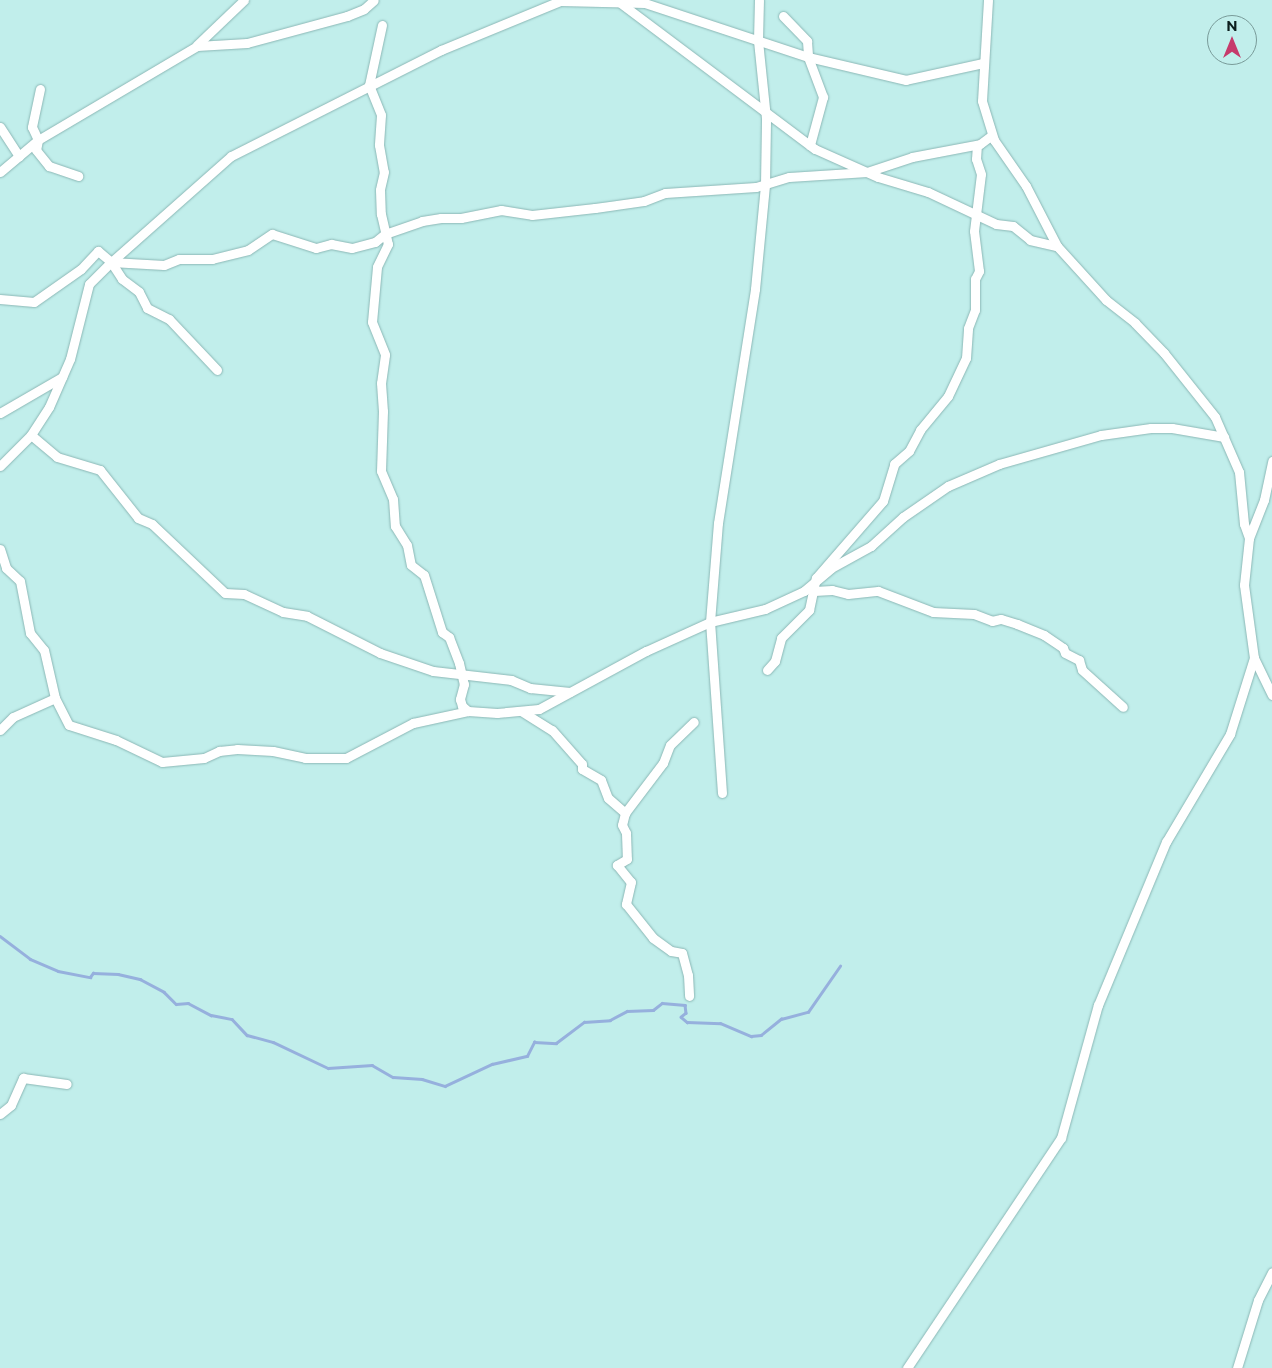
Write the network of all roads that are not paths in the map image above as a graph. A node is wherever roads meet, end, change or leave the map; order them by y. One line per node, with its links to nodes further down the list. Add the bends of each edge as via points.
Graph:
1 (244, 0): 9 (street)
2 (374, 0): 9 (street, via 364,9 347,16 247,43)
3 (616, 0): 8 (street, via 645,3); 12 (street, via 560,1 440,50); 14 (street)
4 (759, 0): 8 (street)
5 (988, 0): 11 (street)
6 (783, 16): 10 (street, via 807,41)
7 (382, 25): 12 (street)
8 (758, 40): 10 (street); 14 (street)
9 (197, 46): 17 (street)
10 (808, 57): 11 (street, via 906,80); 19 (street, via 823,97)
11 (983, 63): 16 (street, via 982,101)
12 (369, 85): 26 (street, via 381,115 379,145 384,172 380,190); 28 (street, via 231,156)
13 (40, 89): 17 (street, via 32,128)
14 (765, 111): 19 (street); 24 (street)
15 (0, 127): 20 (street)
16 (992, 135): 18 (street, via 986,142); 27 (street, via 1026,186)
17 (38, 140): 20 (street); 23 (street, via 36,150 49,166)
18 (977, 144): 22 (street, via 912,157); 25 (street, via 976,159 981,174)
19 (810, 145): 22 (street)
20 (19, 156): 21 (street)
21 (0, 172)
22 (867, 172): 24 (street, via 790,177); 25 (street, via 928,192)
23 (78, 176)
24 (765, 185): 26 (street, via 666,193 628,204 532,215 501,210 422,221); 40 (street, via 754,289 718,523)
25 (976, 214): 27 (street, via 1003,226 1013,226 1030,240); 39 (street, via 974,231 979,271 975,279 974,317 968,328 966,358 948,396 920,430 909,451 894,464 883,501 870,514 868,521 851,535)
26 (385, 234): 28 (street, via 375,242 352,248 331,244 316,248 272,234 248,250 212,259 179,259 164,265); 43 (street, via 388,244 377,267 372,322 385,355 381,383 384,411 381,471 393,499 395,526 407,545 411,565 424,575 442,632 449,637)
27 (1057, 246): 34 (street, via 1106,300 1135,323 1164,353 1215,417)
28 (111, 262): 29 (street, via 98,251 81,269 34,302); 30 (street, via 122,279 139,292 147,308 169,319); 31 (street, via 89,284 70,359)
29 (0, 299)
30 (217, 370)
31 (62, 377): 32 (street); 33 (street, via 49,407)
32 (0, 413)
33 (31, 435): 36 (street); 43 (street, via 57,457 100,470 138,518 152,524 225,593 244,594 283,612 307,616 394,658 443,673)
34 (1224, 438): 37 (street, via 1239,472 1244,524); 39 (street, via 1172,428 1151,428 1101,435 999,464 948,486 903,517 871,546 831,568)
35 (1272, 461): 37 (street, via 1264,500)
36 (0, 466)
37 (1249, 538): 41 (street, via 1244,586)
38 (0, 549): 46 (street, via 6,568 20,581 30,632 44,650)
39 (814, 587): 40 (street, via 765,610); 42 (street, via 809,610 782,638 776,661); 47 (street, via 848,594 878,591 933,612 1002,619 1044,634 1063,648 1064,653 1079,660 1082,670)
40 (710, 622): 44 (street, via 646,651); 52 (street)
41 (1254, 658): 45 (street); 58 (street, via 1230,734 1166,842 1098,1005 1061,1138)
42 (767, 670)
43 (461, 673): 44 (street); 48 (street, via 464,684 462,706)
44 (570, 692): 49 (street, via 539,709)
45 (1272, 695)
46 (55, 698): 48 (street, via 69,725 116,740 162,762 199,759 219,751 237,749 273,751 305,758 346,758 413,723); 51 (street, via 13,717)
47 (1123, 707)
48 (468, 711): 49 (street)
49 (521, 711): 53 (street, via 552,730 582,764 582,769 600,780 608,798)
50 (694, 722): 53 (street, via 670,745 663,763)
51 (0, 730)
52 (722, 793)
53 (626, 813): 54 (street, via 622,825 626,833 627,859 617,865 631,882 626,904 654,938 671,951 682,953 688,975)
54 (688, 996)
55 (67, 1084): 56 (street, via 23,1078 11,1105)
56 (0, 1114)
57 (1272, 1272): 59 (street, via 1258,1300)
58 (906, 1368)
59 (1237, 1368)

